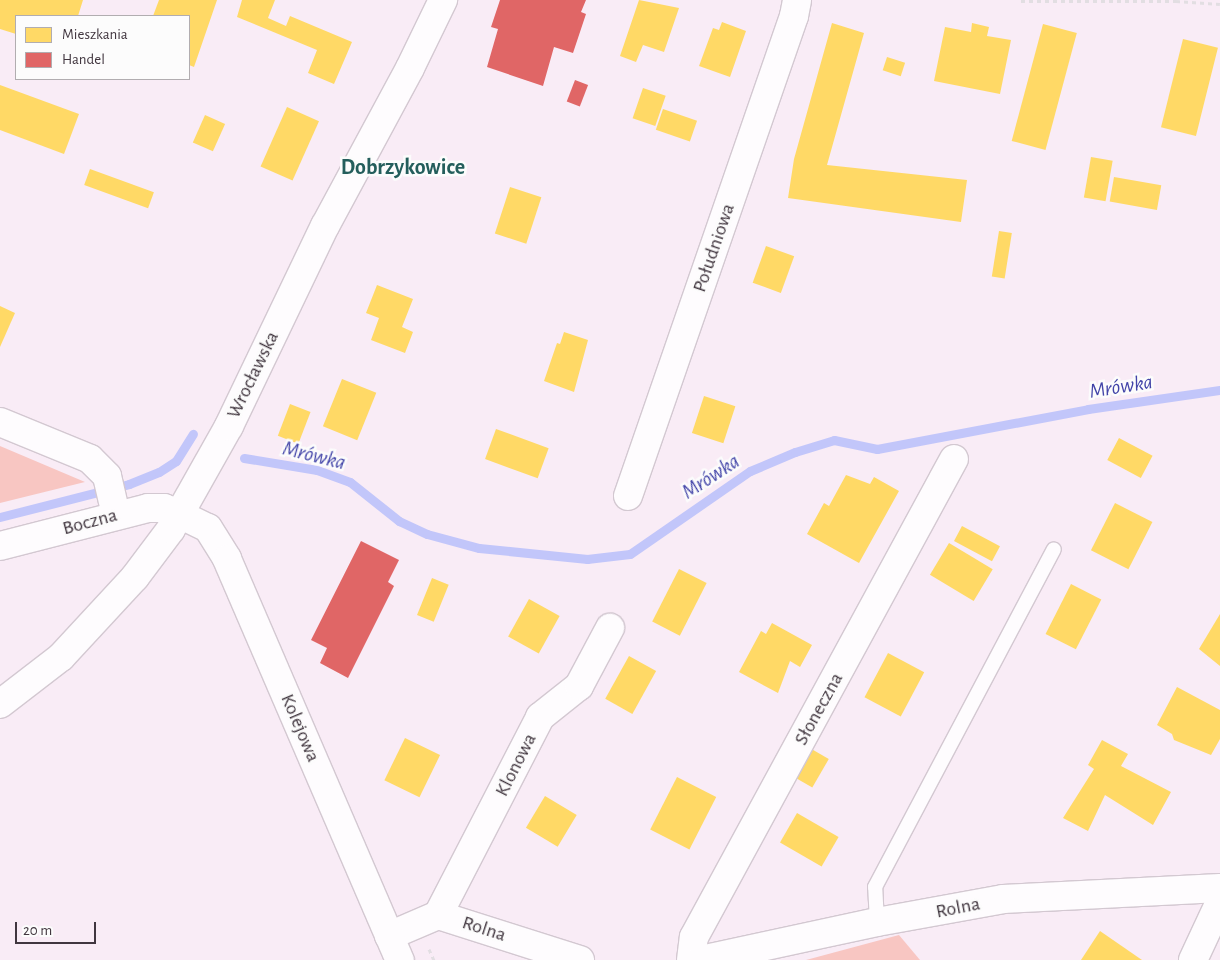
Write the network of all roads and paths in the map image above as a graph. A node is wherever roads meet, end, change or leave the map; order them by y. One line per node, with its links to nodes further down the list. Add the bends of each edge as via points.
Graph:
1 (443, 0): 10 (street, Wrocławska, via 325,226 229,426)
2 (797, 0): 9 (street, Południowa)
3 (1021, 1): 4 (path)
4 (1052, 1): 5 (path)
5 (1220, 4)
6 (0, 422): 8 (street, via 90,459)
7 (954, 459): 22 (street, Słoneczna, via 694,937)
8 (112, 496): 10 (street, Boczna); 11 (street, Boczna)
9 (628, 496)
10 (180, 514): 14 (street, Wrocławska, via 154,554 107,609 61,657); 19 (street, Kolejowa, via 208,528 227,559)
11 (0, 546)
12 (1054, 549): 18 (lane, via 875,887)
13 (610, 628): 17 (street, Klonowa, via 579,686 540,717)
14 (0, 704)
15 (1220, 888): 18 (street, Rolna, via 1003,899)
16 (1220, 902): 24 (street)
17 (438, 915): 19 (street, Rolna); 21 (street, Rolna)
18 (877, 922): 23 (street, Rolna)
19 (389, 936): 20 (street, Kolejowa)
20 (400, 960)
21 (580, 960)
22 (690, 960)
23 (701, 960)
24 (1193, 960)

